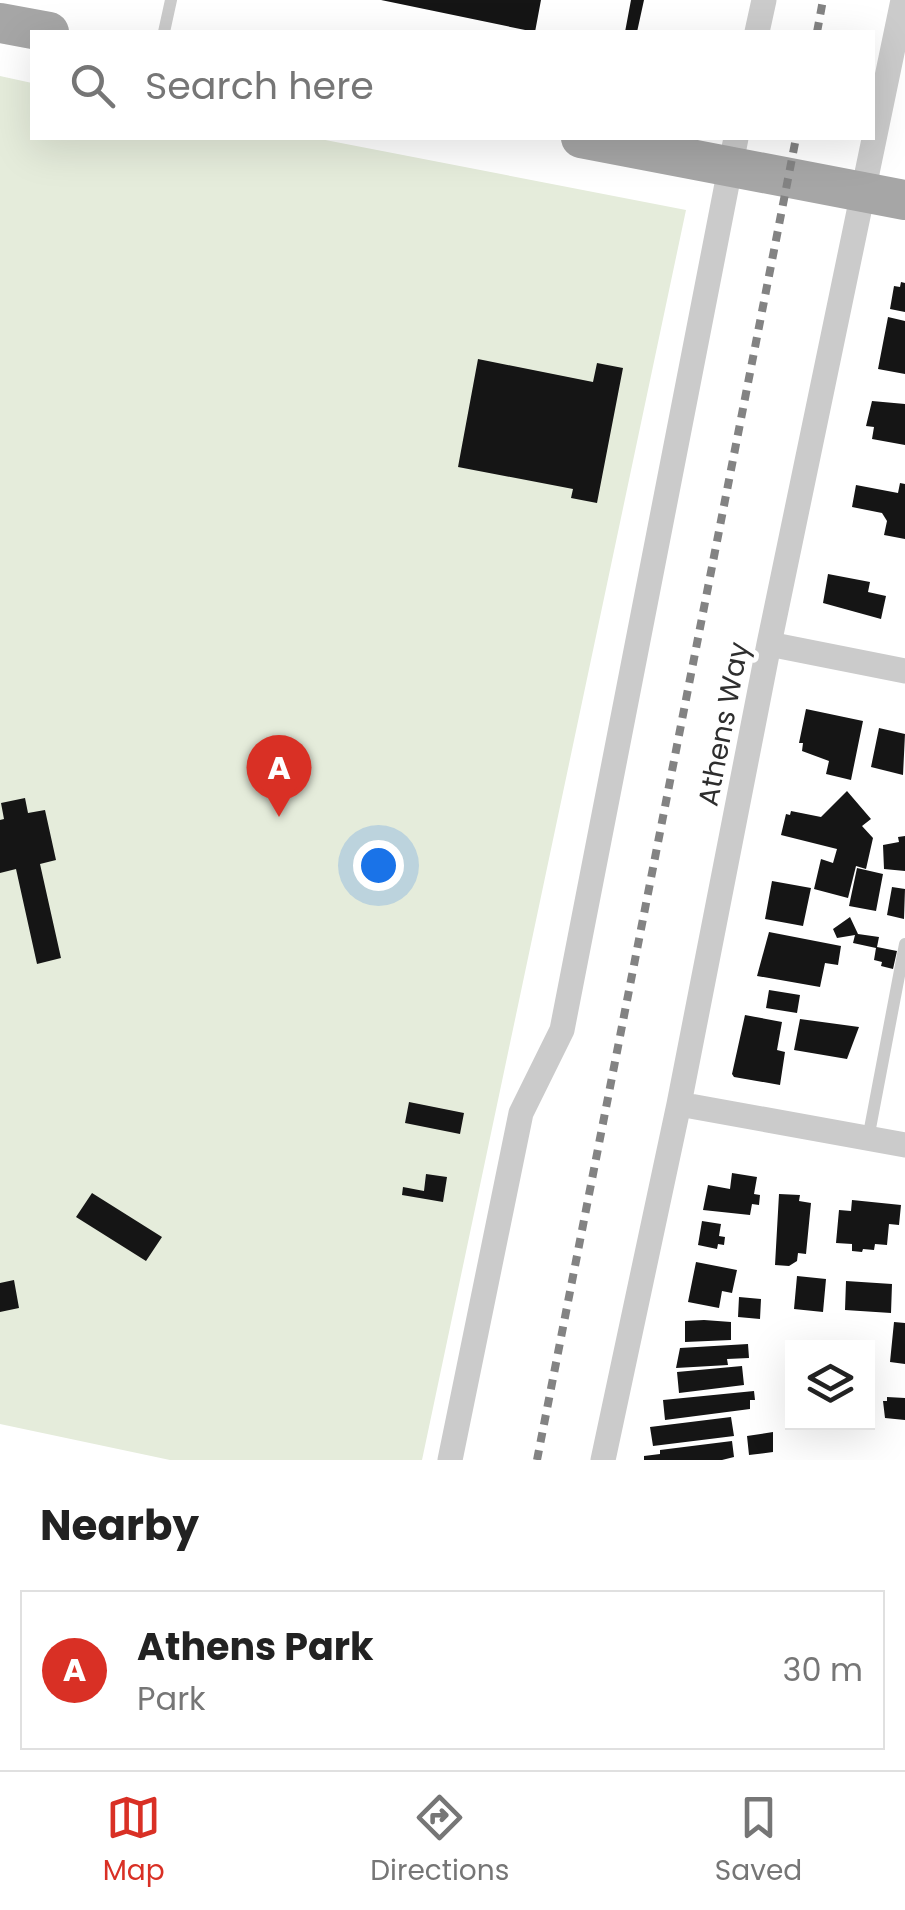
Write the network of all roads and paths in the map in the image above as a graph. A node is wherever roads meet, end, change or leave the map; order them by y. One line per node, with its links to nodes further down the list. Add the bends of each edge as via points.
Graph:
1 (171, 0): 6 (lane)
2 (764, 0): 7 (street)
3 (903, 0): 8 (street, Athens Way)
4 (0, 23): 5 (main road)
5 (38, 30)
6 (164, 30)
7 (757, 30)
8 (875, 138)
9 (603, 140): 11 (main road)
10 (875, 140): 12 (street, Athens Way)
11 (733, 152): 12 (main road); 20 (street, via 562,1030 521,1113)
12 (864, 192): 13 (main road); 14 (street, Athens Way)
13 (905, 200)
14 (769, 644): 15 (street); 17 (street, Athens Way)
15 (905, 671)
16 (905, 944): 18 (lane)
17 (679, 1104): 18 (street); 21 (street, Athens Way)
18 (868, 1138): 19 (street)
19 (905, 1146)
20 (450, 1460)
21 (603, 1460)

